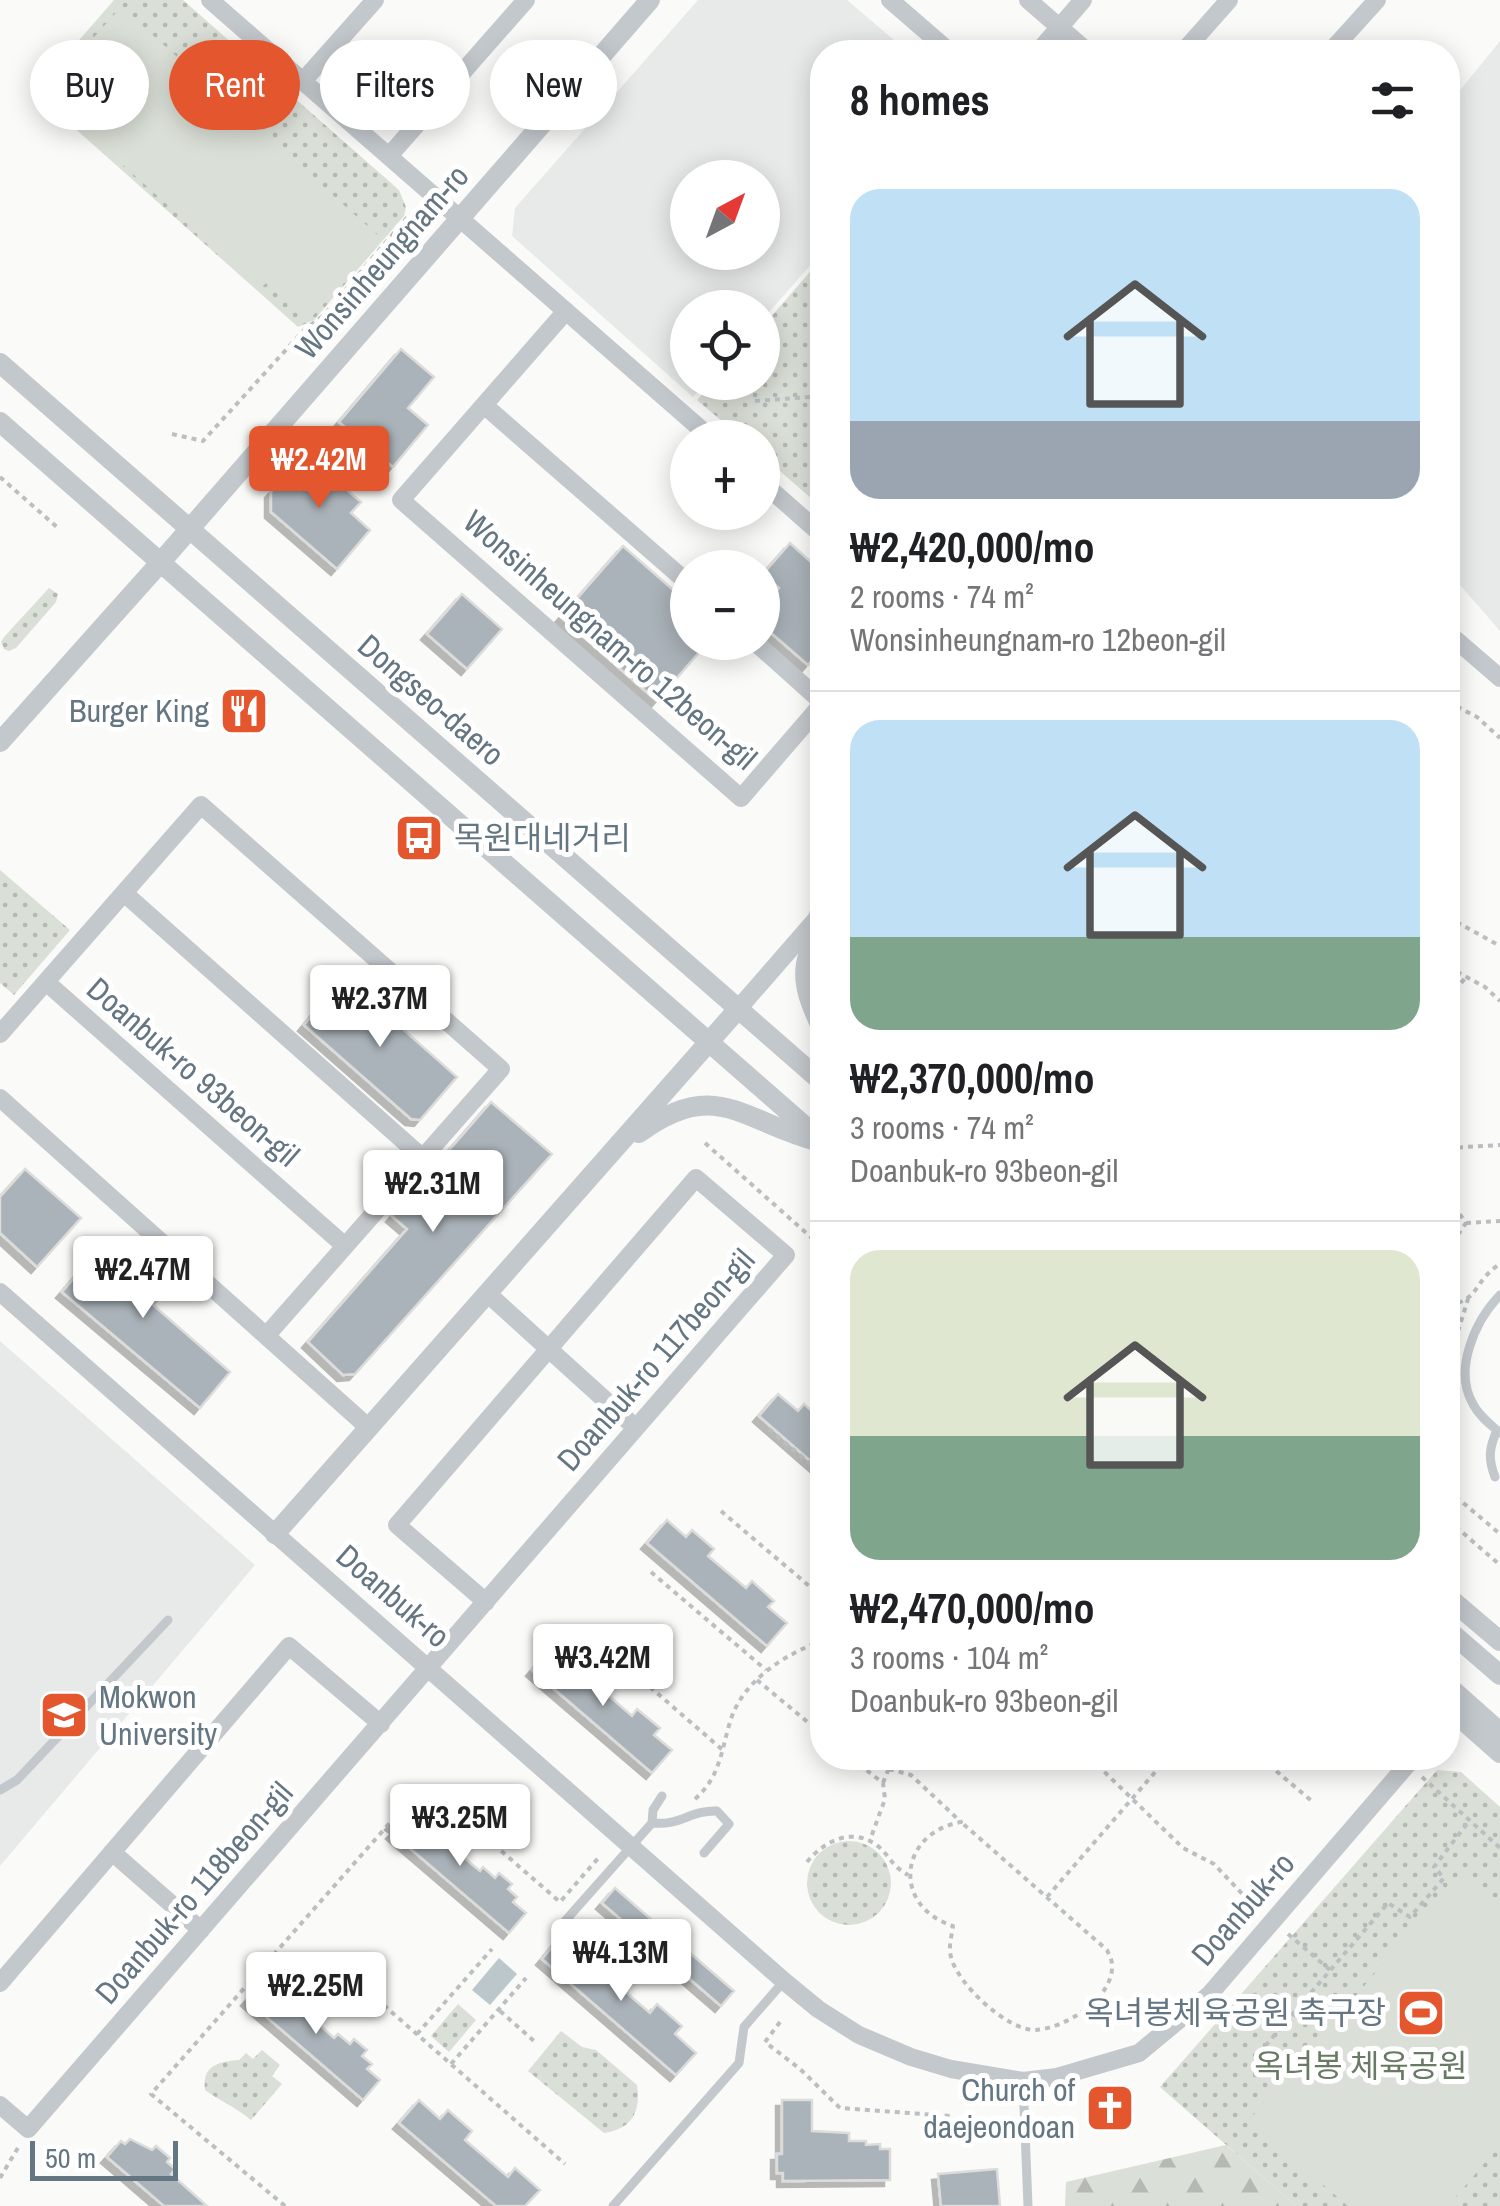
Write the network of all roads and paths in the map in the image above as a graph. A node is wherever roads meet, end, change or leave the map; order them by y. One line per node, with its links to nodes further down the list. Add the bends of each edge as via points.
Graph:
1 (375, 0): 16 (street)
2 (526, 0): 17 (street)
3 (650, 0): 19 (street, Wonsinheungnam-ro)
4 (890, 0): 11 (street)
5 (1028, 0): 10 (street)
6 (1083, 0): 10 (street)
7 (1229, 0): 14 (street)
8 (1377, 0): 15 (street)
9 (223, 4): 16 (street)
10 (1060, 28): 12 (street); 13 (street)
11 (936, 40)
12 (1049, 40)
13 (1074, 40)
14 (1194, 40)
15 (1341, 40)
16 (303, 81): 17 (street)
17 (389, 156): 19 (street)
18 (410, 214): 27 (path, via 204,441)
19 (460, 218): 20 (street); 32 (street, Wonsinheungnam-ro)
20 (566, 311): 24 (street, Wonsinheungnam-ro 12beon-gil); 25 (street)
21 (0, 363): 32 (street, Dongseo-daero)
22 (810, 397): 23 (path)
23 (755, 402)
24 (484, 405): 34 (street); 40 (street, Wonsinheungnam-ro 12beon-gil, via 400,500 741,798)
25 (690, 420)
26 (0, 422): 33 (street)
27 (172, 434)
28 (0, 476): 31 (path)
29 (780, 498): 30 (street)
30 (810, 524)
31 (58, 528)
32 (190, 529): 33 (street, Wonsinheungnam-ro); 54 (street, Dongseo-daero)
33 (160, 563): 42 (street); 56 (street)
34 (670, 567)
35 (1460, 643): 37 (street)
36 (775, 660): 38 (street)
37 (1500, 678)
38 (810, 692)
39 (1460, 708): 41 (path)
40 (810, 717)
41 (1500, 738)
42 (0, 742)
43 (124, 893): 50 (street, Doanbuk-ro 93beon-gil); 65 (street); 65 (street, Doanbuk-ro 93beon-gil, via 201,805 501,1069)
44 (810, 926): 54 (street)
45 (1460, 927): 46 (path)
46 (1500, 946)
47 (810, 953): 52 (street)
48 (1460, 973): 49 (path)
49 (1467, 976): 51 (path); 53 (path)
50 (46, 982): 55 (street, Doanbuk-ro 93beon-gil); 71 (street, Doanbuk-ro 93beon-gil)
51 (1460, 984)
52 (810, 998)
53 (1500, 1001)
54 (738, 1008): 56 (street); 57 (street, Dongseo-daero)
55 (0, 1034)
56 (708, 1042): 59 (street); 64 (street)
57 (810, 1071)
58 (0, 1098): 77 (street)
59 (810, 1131)
60 (810, 1139): 64 (street, via 710,1103 658,1119)
61 (705, 1143): 70 (path)
62 (1500, 1145): 63 (path)
63 (1460, 1147)
64 (609, 1155): 74 (street)
65 (423, 1158): 71 (street, Doanbuk-ro 93beon-gil)
66 (1460, 1215): 68 (path)
67 (1500, 1222): 68 (path)
68 (1466, 1224): 69 (path)
69 (1460, 1233)
70 (810, 1235)
71 (345, 1246): 77 (street, Doanbuk-ro 93beon-gil)
72 (1500, 1264): 76 (path)
73 (0, 1292): 88 (street, Doanbuk-ro)
74 (488, 1293): 78 (street); 79 (street)
75 (1500, 1296): 82 (lane, via 1480,1321 1466,1374 1470,1401)
76 (1460, 1304)
77 (266, 1336): 79 (street)
78 (549, 1349): 80 (street); 80 (street, Doanbuk-ro 117beon-gil, via 696,1178 786,1256); 93 (street, Doanbuk-ro 117beon-gil, via 397,1525)
79 (369, 1428): 88 (street)
80 (636, 1428): 93 (street, Doanbuk-ro 117beon-gil)
81 (769, 1429): 83 (path)
82 (1499, 1431): 84 (lane, via 1488,1461)
83 (810, 1464)
84 (1495, 1478)
85 (1460, 1500): 89 (path)
86 (721, 1512): 92 (path)
87 (1460, 1530): 90 (path)
88 (276, 1534): 100 (street, Doanbuk-ro)
89 (1500, 1534)
90 (1500, 1565)
91 (652, 1572): 101 (path)
92 (810, 1587)
93 (486, 1602): 100 (street, Doanbuk-ro 117beon-gil)
94 (1460, 1607): 98 (street)
95 (168, 1620): 120 (lane, via 17,1780)
96 (582, 1628): 109 (path)
97 (1460, 1641): 102 (street)
98 (1500, 1641)
99 (810, 1647): 101 (path)
100 (430, 1668): 106 (street, Doanbuk-ro 118beon-gil); 129 (street, Doanbuk-ro)
101 (766, 1670): 103 (path)
102 (1500, 1676)
103 (757, 1680): 107 (path); 109 (path, via 730,1720)
104 (1460, 1697): 108 (street)
105 (1460, 1721): 110 (street)
106 (380, 1724): 131 (street, via 289,1646); 140 (street, Doanbuk-ro 118beon-gil)
107 (810, 1724)
108 (1500, 1732)
109 (725, 1752): 124 (path, via 709,1786)
110 (1500, 1754)
111 (866, 1770): 119 (path)
112 (888, 1770): 119 (path)
113 (891, 1770): 126 (path, via 911,1776)
114 (1102, 1770): 122 (path)
115 (1157, 1770): 122 (path)
116 (1276, 1770): 123 (path)
117 (1403, 1770): 139 (street, Doanbuk-ro)
118 (1422, 1777): 125 (path)
119 (882, 1783): 128 (path, via 885,1800)
120 (0, 1790)
121 (662, 1796): 127 (lane)
122 (1131, 1800): 136 (path); 137 (path, via 1183,1848 1214,1864)
123 (1314, 1803)
124 (690, 1804)
125 (1470, 1821): 130 (path); 143 (path, via 1434,1867 1444,1878 1410,1917 1388,1903)
126 (961, 1822): 135 (path, via 928,1835 914,1854); 136 (path)
127 (652, 1823): 129 (lane); 132 (lane, via 670,1825 697,1810 717,1811 728,1824)
128 (870, 1841): 134 (path, via 831,1840); 135 (path)
129 (631, 1845): 138 (lane); 145 (street, Doanbuk-ro)
130 (1500, 1848)
131 (112, 1852): 140 (street); 146 (street)
132 (704, 1852)
133 (600, 1856): 159 (path, via 560,1902 424,1784 151,2094)
134 (807, 1862)
135 (910, 1876): 136 (path, via 924,1909 953,1926 950,1954 961,1982 1030,2030 1054,2026 1092,2003 1113,1966 1108,1950)
136 (1048, 1897)
137 (1249, 1901)
138 (565, 1921)
139 (1272, 1921): 143 (path); 153 (street, Doanbuk-ro, via 1209,1995 1139,2053)
140 (201, 1930): 156 (street, Doanbuk-ro 118beon-gil)
141 (492, 1950): 149 (path)
142 (331, 1959): 149 (path)
143 (1330, 1970): 152 (path, via 1260,2052)
144 (526, 1978): 147 (path)
145 (784, 1981): 153 (street, Doanbuk-ro, via 858,2035 911,2057); 160 (lane, via 744,2027 739,2063)
146 (0, 1983)
147 (498, 2010): 150 (path); 151 (path)
148 (780, 2022): 155 (path, via 764,2042 840,2108)
149 (417, 2034): 151 (path)
150 (534, 2041)
151 (451, 2064): 157 (path)
152 (1283, 2074)
153 (1023, 2082): 161 (lane)
154 (0, 2104): 156 (street)
155 (950, 2116)
156 (28, 2129): 158 (path)
157 (565, 2164)
158 (0, 2178)
159 (285, 2206)
160 (613, 2206)
161 (1028, 2206)

